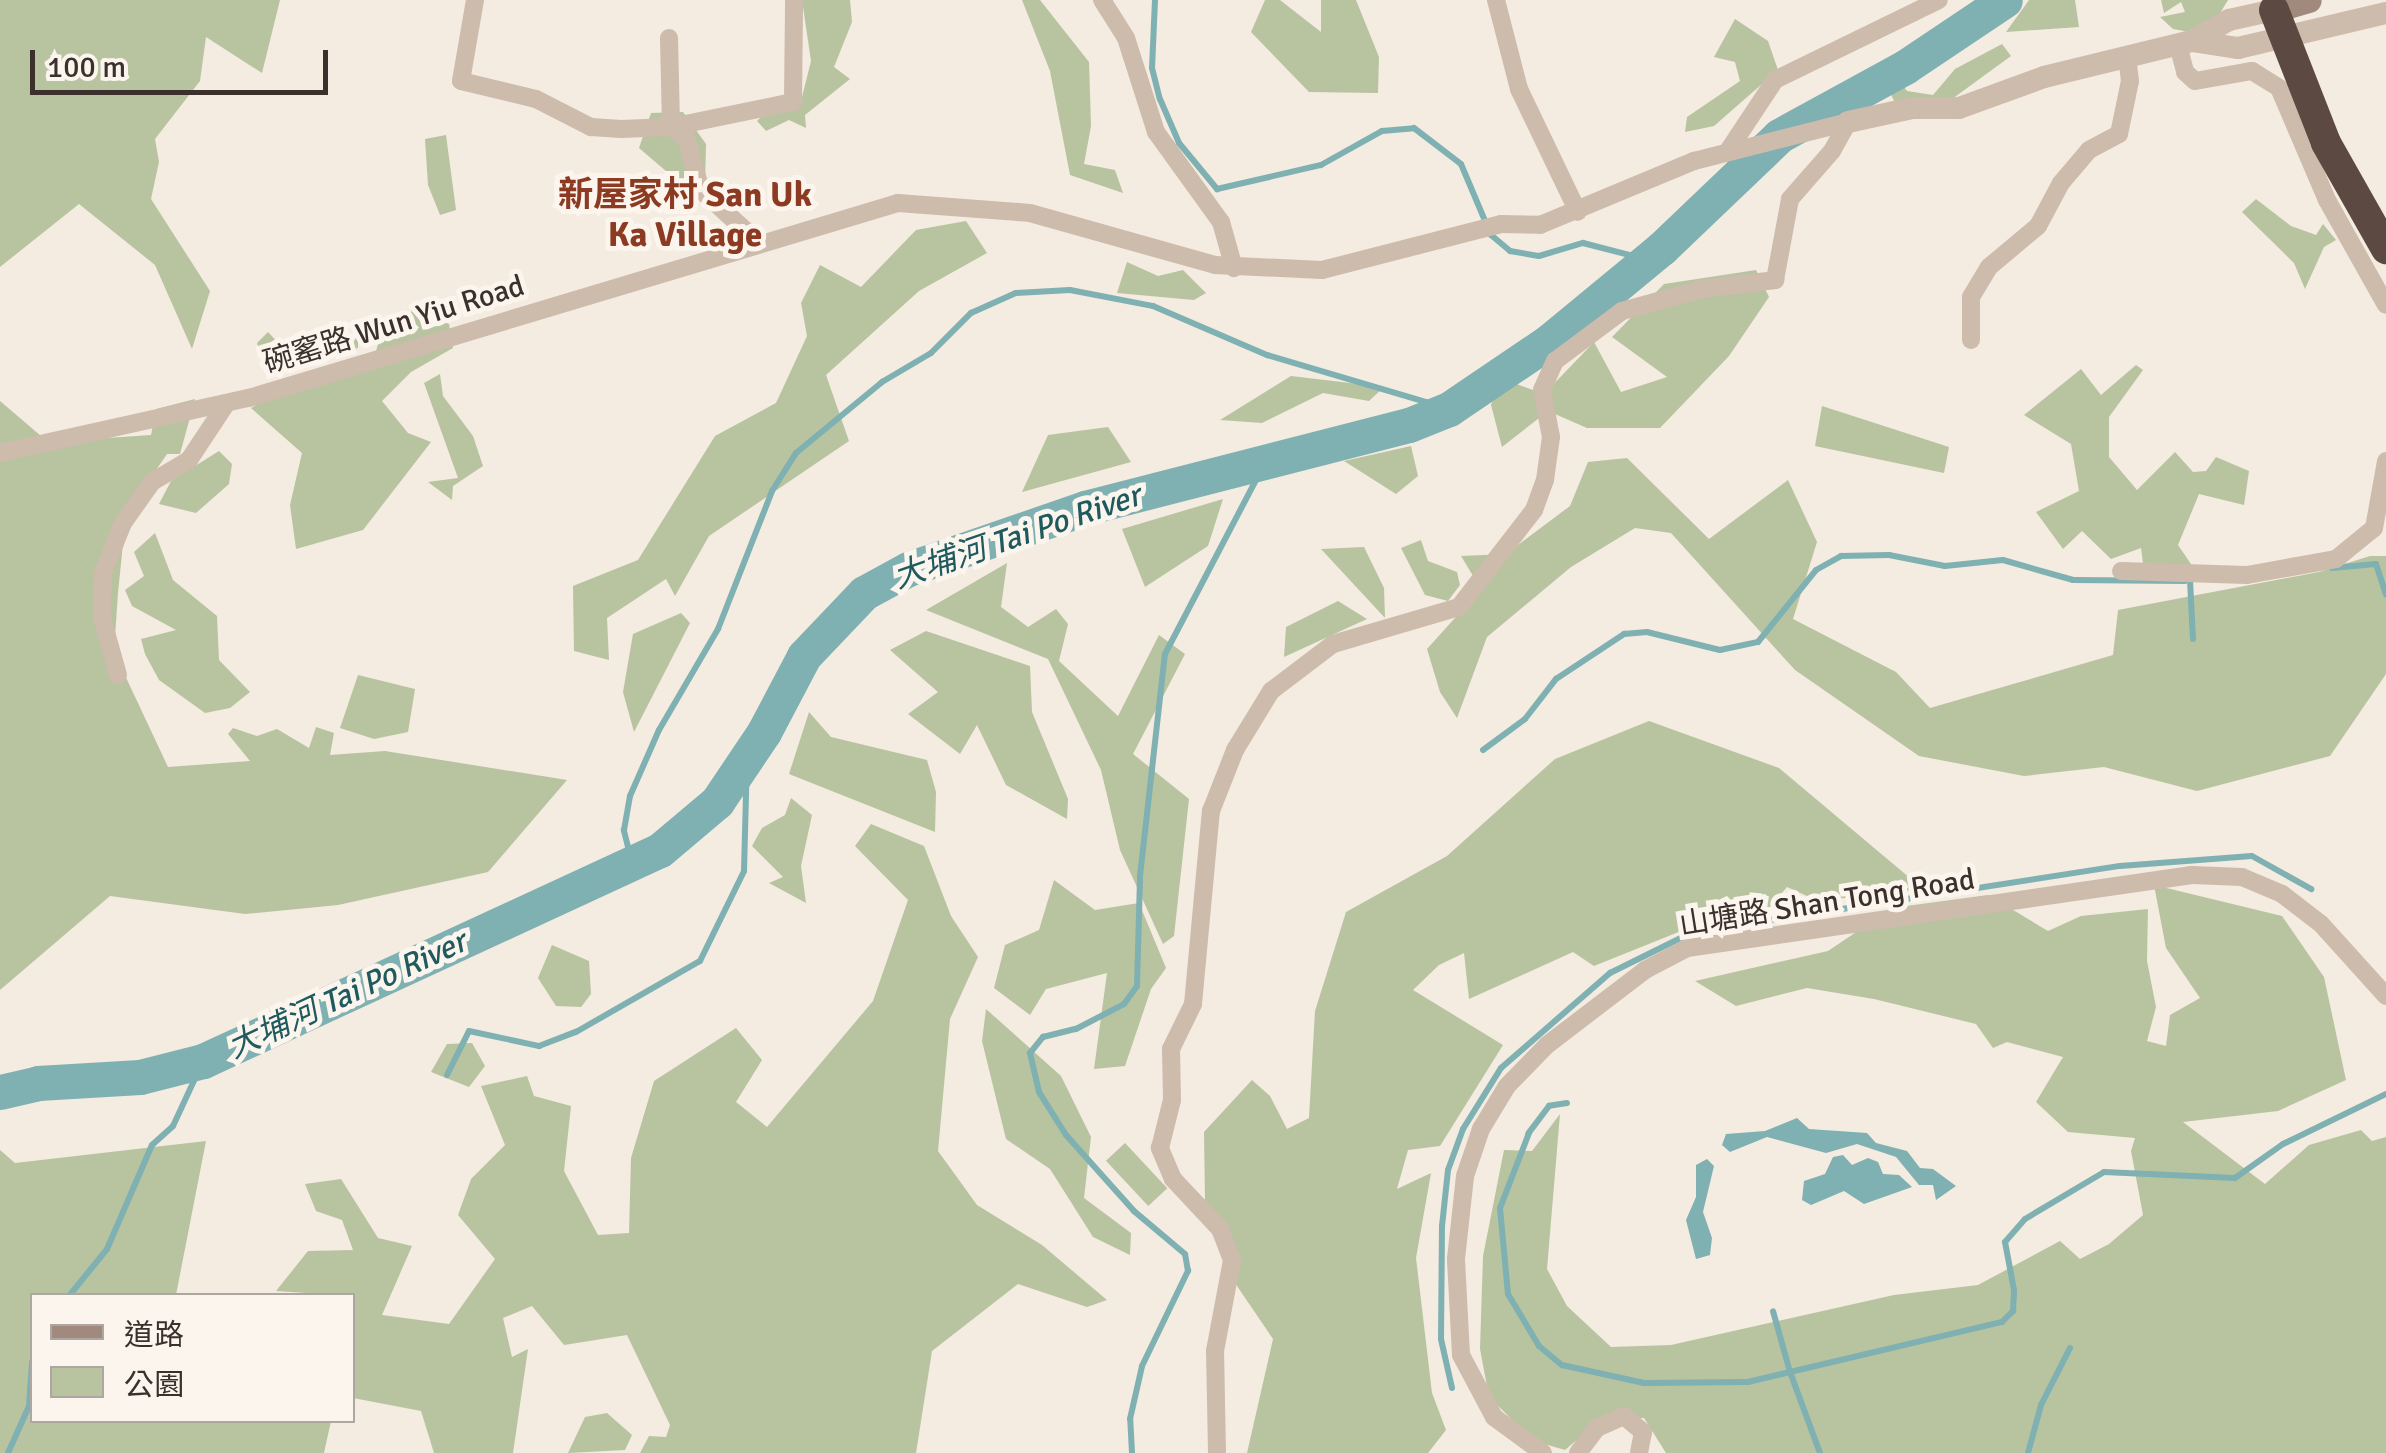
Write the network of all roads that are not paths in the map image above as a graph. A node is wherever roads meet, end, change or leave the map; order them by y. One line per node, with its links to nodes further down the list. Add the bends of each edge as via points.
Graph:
1 (475, 0): 13 (street, via 461,81 536,99 591,127)
2 (794, 0): 13 (street, via 793,102)
3 (1102, 0): 18 (street, via 1126,38 1156,132 1221,222)
4 (1496, 0): 15 (street, via 1519,89)
5 (1939, 0): 14 (street, via 1775,80)
6 (2310, 0): 8 (main road)
7 (2386, 13): 8 (street)
8 (2278, 24): 10 (street, via 2238,48); 17 (highway, via 2326,143)
9 (669, 38): 13 (street)
10 (2185, 43): 11 (street); 19 (street, via 2185,72 2195,81 2252,71 2279,88 2327,200)
11 (2127, 58): 12 (street, via 2044,77 1960,108 1913,108); 20 (street, via 2130,80 2119,134 2089,150 2060,183 2038,226 1988,268 1971,297)
12 (1848, 122): 14 (street, 碗窰路 Wun Yiu Road); 27 (street, via 1790,199 1774,280 1702,289 1622,312 1554,361 1542,390 1551,438 1546,480 1534,510 1459,607 1333,644 1271,691 1235,750 1211,812 1193,1004 1171,1049 1172,1100 1160,1148 1174,1179 1220,1229 1232,1260 1215,1352)
13 (672, 127): 16 (street, via 686,138 701,190)
14 (1732, 149): 15 (street, 碗窰路 Wun Yiu Road)
15 (1578, 212): 18 (street, 碗窰路 Wun Yiu Road, via 1540,225 1470,231 1322,270)
16 (758, 240): 18 (street, 碗窰路 Wun Yiu Road, via 898,203 943,202 1030,212); 21 (street, 碗窰路 Wun Yiu Road)
17 (2386, 249)
18 (1234, 268)
19 (2386, 305)
20 (1971, 340)
21 (226, 404): 22 (street, 碗窰路 Wun Yiu Road); 25 (street, via 188,460 152,482 116,540 103,573 102,618)
22 (0, 454)
23 (2386, 461): 24 (street, via 2374,528 2336,559 2247,575)
24 (2121, 571)
25 (118, 675)
26 (2386, 996): 28 (street, 山塘路 Shan Tong Road, via 2320,924 2282,894 2242,877 2192,875 1726,942 1688,948 1660,963 1526,1065 1488,1118 1465,1176 1456,1259 1461,1355 1479,1399)
27 (1217, 1453)
28 (1542, 1453)
29 (1578, 1453): 30 (street, via 1597,1428 1624,1416 1644,1432)
30 (1639, 1453)

